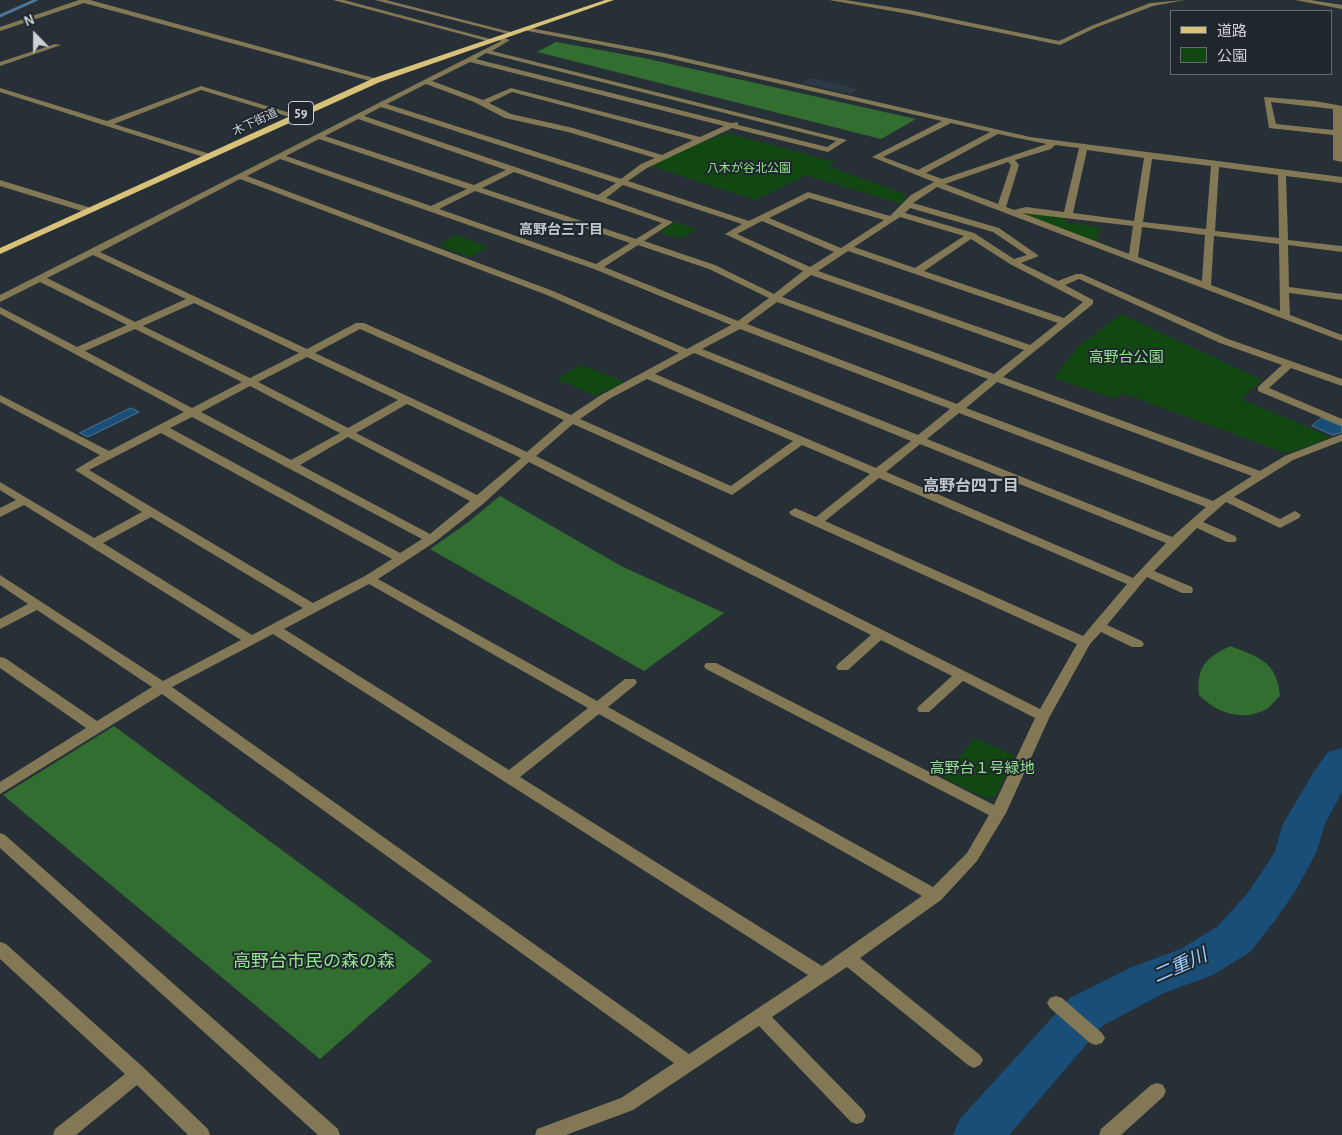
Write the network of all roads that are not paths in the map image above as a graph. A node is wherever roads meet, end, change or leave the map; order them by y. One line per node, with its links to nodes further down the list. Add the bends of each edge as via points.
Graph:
1 (86, 0): 10 (street); 18 (street)
2 (336, 0): 8 (street)
3 (378, 0): 12 (street)
4 (611, 0): 11 (main road, 木下街道 / 59)
5 (832, 0): 6 (street, via 1060,43 1152,4)
6 (1182, 0)
7 (1298, 0): 9 (street)
8 (350, 1): 13 (street)
9 (1342, 6)
10 (0, 29)
11 (524, 29): 12 (main road, 木下街道 / 59); 27 (street, via 663,55)
12 (512, 33): 13 (main road, 木下街道 / 59)
13 (495, 39): 15 (street, via 507,40); 18 (main road, 木下街道 / 59)
14 (57, 44): 17 (street)
15 (485, 52): 16 (street); 26 (street)
16 (469, 59): 19 (street); 29 (street)
17 (0, 64)
18 (377, 80): 24 (main road, 木下街道 / 59)
19 (424, 81): 21 (street); 22 (street)
20 (0, 90): 28 (street)
21 (483, 103): 33 (street, via 511,90); 39 (street, via 508,116 570,130)
22 (379, 104): 25 (street); 48 (street)
23 (1339, 108): 31 (street); 31 (street, via 1267,98 1272,126)
24 (296, 116): 28 (street, via 201,88); 36 (main road, 木下街道 / 59)
25 (355, 116): 32 (street); 43 (street)
26 (748, 116): 29 (street); 29 (street, via 842,140 828,150)
27 (949, 121): 30 (street); 44 (street, via 876,157)
28 (108, 124): 36 (street)
29 (732, 126): 33 (street)
30 (996, 132): 34 (street); 44 (street)
31 (1338, 133): 41 (street, via 1338,160)
32 (317, 136): 37 (street); 52 (street)
33 (701, 140): 39 (street)
34 (1053, 143): 35 (street); 40 (street)
35 (1083, 148): 38 (street); 60 (street)
36 (207, 156): 58 (main road, 木下街道 / 59)
37 (278, 156): 46 (street); 57 (street)
38 (1148, 156): 42 (street); 64 (street)
39 (661, 157): 48 (street)
40 (1010, 160): 50 (street); 56 (street, via 1015,164)
41 (1342, 160)
42 (1214, 164): 45 (street); 65 (street)
43 (514, 169): 52 (street); 54 (street)
44 (919, 173): 50 (street)
45 (1282, 173): 47 (street); 68 (street)
46 (239, 176): 72 (street); 94 (street, via 550,293)
47 (1342, 180)
48 (624, 181): 54 (street); 63 (street)
49 (0, 183): 51 (street)
50 (940, 183): 55 (street, via 914,197); 56 (street)
51 (15, 187): 53 (street); 58 (street)
52 (474, 189): 57 (street); 67 (street)
53 (0, 194)
54 (600, 198): 67 (street, via 669,222)
55 (910, 205): 61 (street); 74 (street, via 996,230 1034,256)
56 (1001, 208): 59 (street)
57 (433, 209): 75 (street)
58 (88, 210): 71 (main road, 木下街道 / 59)
59 (1012, 212): 60 (street, via 1026,210); 73 (street)
60 (1068, 216): 64 (street)
61 (895, 217): 62 (street, via 808,195); 66 (street); 69 (street)
62 (762, 218): 63 (street); 69 (street)
63 (750, 224): 76 (street, via 730,234)
64 (1137, 224): 65 (street); 73 (street)
65 (1209, 233): 68 (street); 80 (street)
66 (970, 235): 74 (street); 77 (street)
67 (637, 242): 75 (street); 84 (street, via 712,267)
68 (1283, 242): 70 (street); 81 (street)
69 (844, 249): 76 (street); 77 (street)
70 (1342, 249)
71 (0, 250)
72 (91, 251): 78 (street); 85 (street)
73 (1133, 259): 80 (street)
74 (1013, 262): 79 (street)
75 (597, 267): 89 (street)
76 (810, 271): 84 (street); 92 (street)
77 (917, 271): 88 (street)
78 (39, 278): 83 (street); 90 (street)
79 (1057, 285): 88 (street, via 1090,302); 96 (street, via 1079,276 1224,341)
80 (1206, 286): 87 (street)
81 (1284, 289): 82 (street); 87 (street)
82 (1342, 297)
83 (0, 298)
84 (776, 298): 89 (street); 98 (street)
85 (193, 300): 90 (street); 95 (street)
86 (0, 310): 93 (street)
87 (1285, 316): 91 (street)
88 (1065, 322): 92 (street)
89 (739, 325): 94 (street); 103 (street)
90 (136, 326): 93 (street); 99 (street)
91 (1342, 338)
92 (1031, 349): 98 (street)
93 (78, 351): 104 (street)
94 (691, 352): 97 (street); 110 (street)
95 (305, 353): 99 (street); 102 (street); 105 (street, via 360,325)
96 (1289, 365): 100 (street); 106 (street, via 1262,389)
97 (648, 375): 105 (street, via 605,397); 111 (street)
98 (995, 378): 103 (street); 116 (street)
99 (250, 382): 104 (street); 108 (street)
100 (1342, 384)
101 (0, 398): 112 (street)
102 (406, 400): 108 (street); 113 (street)
103 (958, 408): 110 (street); 120 (street)
104 (192, 412): 107 (street); 114 (street)
105 (571, 420): 111 (street, via 732,491); 113 (street)
106 (1342, 423)
107 (161, 428): 112 (street); 131 (street)
108 (348, 433): 114 (street); 119 (street)
109 (1342, 437): 116 (street, via 1289,458)
110 (919, 440): 115 (street); 129 (street)
111 (800, 441): 115 (street)
112 (108, 455): 121 (street, via 81,470)
113 (528, 457): 119 (street); 141 (street)
114 (291, 465): 127 (street)
115 (878, 473): 125 (street); 132 (street)
116 (1260, 475): 120 (street)
117 (0, 485): 118 (street)
118 (24, 500): 123 (street); 130 (street)
119 (479, 501): 127 (street)
120 (1219, 501): 124 (street, via 1280,524); 126 (street)
121 (152, 512): 130 (street); 137 (street)
122 (795, 512): 125 (street)
123 (0, 513)
124 (1295, 515)
125 (818, 522): 143 (street)
126 (1195, 523): 128 (street); 129 (street)
127 (431, 539): 131 (street)
128 (1232, 539)
129 (1174, 542): 132 (street)
130 (94, 543): 142 (street)
131 (401, 560): 134 (street)
132 (1140, 578): 135 (street); 139 (street)
133 (0, 580): 136 (street)
134 (369, 580): 137 (street); 151 (street)
135 (1187, 590)
136 (37, 604): 138 (street); 150 (street)
137 (312, 608): 140 (street)
138 (0, 625)
139 (1098, 626): 143 (street); 144 (street)
140 (273, 628): 142 (street); 155 (street)
141 (880, 634): 147 (street); 148 (street)
142 (251, 640): 150 (street)
143 (1085, 642): 153 (street)
144 (1137, 644)
145 (0, 661): 154 (street)
146 (711, 666): 157 (street)
147 (843, 667)
148 (961, 675): 152 (street); 153 (street)
149 (630, 682): 151 (street)
150 (162, 687): 154 (street); 167 (street)
151 (597, 707): 155 (street); 159 (street)
152 (924, 709)
153 (1043, 716): 157 (street)
154 (96, 728): 156 (street)
155 (509, 778): 162 (street)
156 (3, 783)
157 (998, 813): 159 (street, via 972,857)
158 (0, 839): 173 (street)
159 (935, 896): 161 (street)
160 (0, 949): 168 (street)
161 (847, 957): 162 (street); 166 (street)
162 (822, 975): 164 (street)
163 (1056, 1003): 165 (street)
164 (760, 1016): 167 (street); 170 (street)
165 (1096, 1038)
166 (974, 1060)
167 (689, 1064): 174 (street, via 627,1104)
168 (138, 1074): 171 (street); 172 (street)
169 (1157, 1091): 175 (street)
170 (857, 1116)
171 (62, 1135)
172 (201, 1135)
173 (331, 1135)
174 (544, 1135)
175 (1108, 1135)

